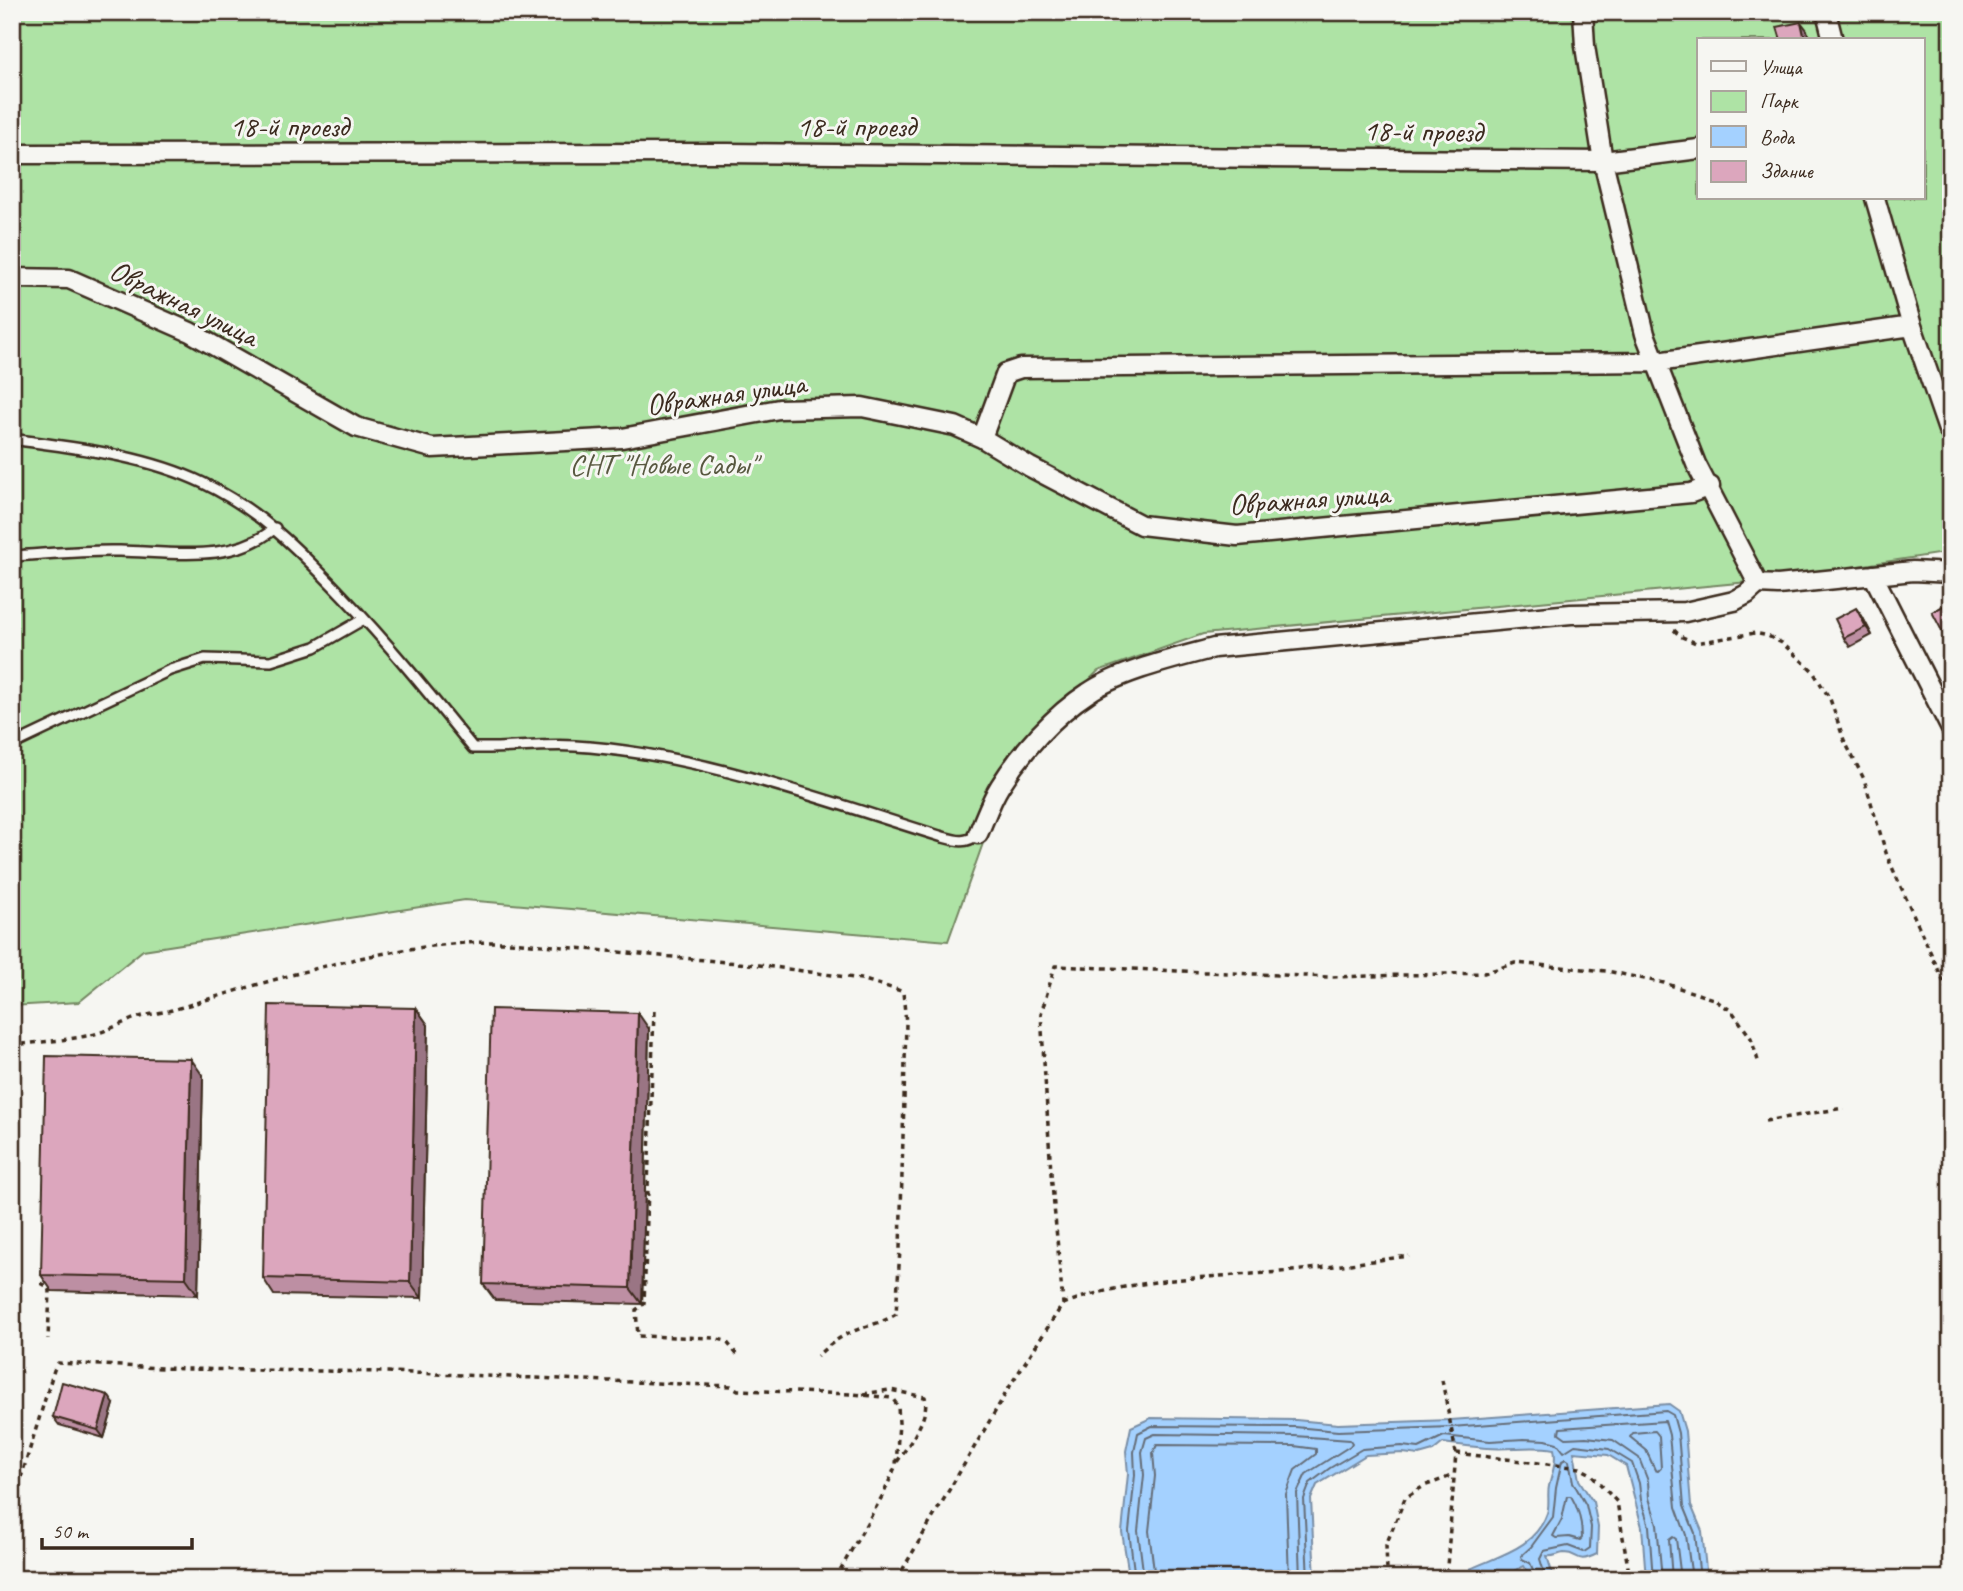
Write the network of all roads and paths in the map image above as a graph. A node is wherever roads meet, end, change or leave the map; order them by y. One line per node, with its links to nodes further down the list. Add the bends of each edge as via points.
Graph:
1 (1583, 12): 6 (street)
2 (1826, 12): 3 (street)
3 (1832, 38)
4 (1697, 149): 6 (street, 18-й проезд)
5 (12, 154): 6 (street, 18-й проезд, via 727,153)
6 (1603, 161): 10 (street)
7 (1876, 200): 9 (street)
8 (12, 278): 12 (street, Овражная улица, via 69,279 190,332 356,427 432,448 622,438 779,408 862,407 955,426)
9 (1912, 326): 10 (street); 11 (street)
10 (1657, 362): 12 (street, via 1021,368 1006,373); 14 (street, via 1696,464)
11 (1948, 430)
12 (982, 438): 14 (street, Овражная улица, via 1141,525 1237,536 1691,493)
13 (12, 439): 15 (lane, via 145,463 201,482)
14 (1710, 486): 19 (street)
15 (275, 528): 16 (lane, via 242,547 201,553); 21 (lane)
16 (12, 556)
17 (1951, 573): 18 (street)
18 (1873, 575): 19 (street); 22 (street)
19 (1758, 583): 20 (street, via 1734,601)
20 (1665, 614): 24 (street, via 1572,614 1214,648 1178,658 1088,692 1058,718 999,788); 25 (path, via 1680,636 1696,643 1768,636 1812,670 1830,699 1864,779 1887,856)
21 (364, 618): 23 (lane, via 315,648 271,661 205,659 170,670); 24 (lane, via 473,748 575,746 658,757 740,775 963,842)
22 (1951, 729)
23 (12, 745)
24 (978, 834)
25 (1951, 998)
26 (654, 1011): 38 (path, via 644,1304 636,1310 636,1331 638,1336 726,1341)
27 (12, 1038): 28 (path)
28 (22, 1044): 29 (path); 37 (path, via 99,1033 137,1018 344,960 479,941 760,965 861,979 898,990 903,992 906,1023 896,1314 835,1340)
29 (12, 1045)
30 (1759, 1064): 35 (path, via 1751,1038 1732,1011 1713,999 1607,971 1515,963 1484,974 1330,977 1055,966 1041,1014)
31 (1844, 1108): 32 (path)
32 (1765, 1121)
33 (1409, 1256): 35 (path, via 1292,1271 1161,1280 1092,1293)
34 (41, 1283): 36 (path, via 50,1291)
35 (1063, 1304): 46 (path)
36 (48, 1339)
37 (817, 1356)
38 (739, 1357)
39 (1442, 1380): 41 (path)
40 (862, 1395): 42 (path, via 892,1398 898,1406); 42 (path, via 890,1390 925,1396 927,1404 918,1429); 44 (path, via 388,1371 58,1363)
41 (1456, 1453): 43 (path); 49 (path, via 1580,1468 1591,1474 1616,1502)
42 (896, 1465): 45 (path)
43 (1454, 1475): 47 (path, via 1405,1498 1386,1545); 48 (path)
44 (12, 1507)
45 (835, 1579)
46 (897, 1579)
47 (1384, 1579)
48 (1446, 1579)
49 (1630, 1579)

